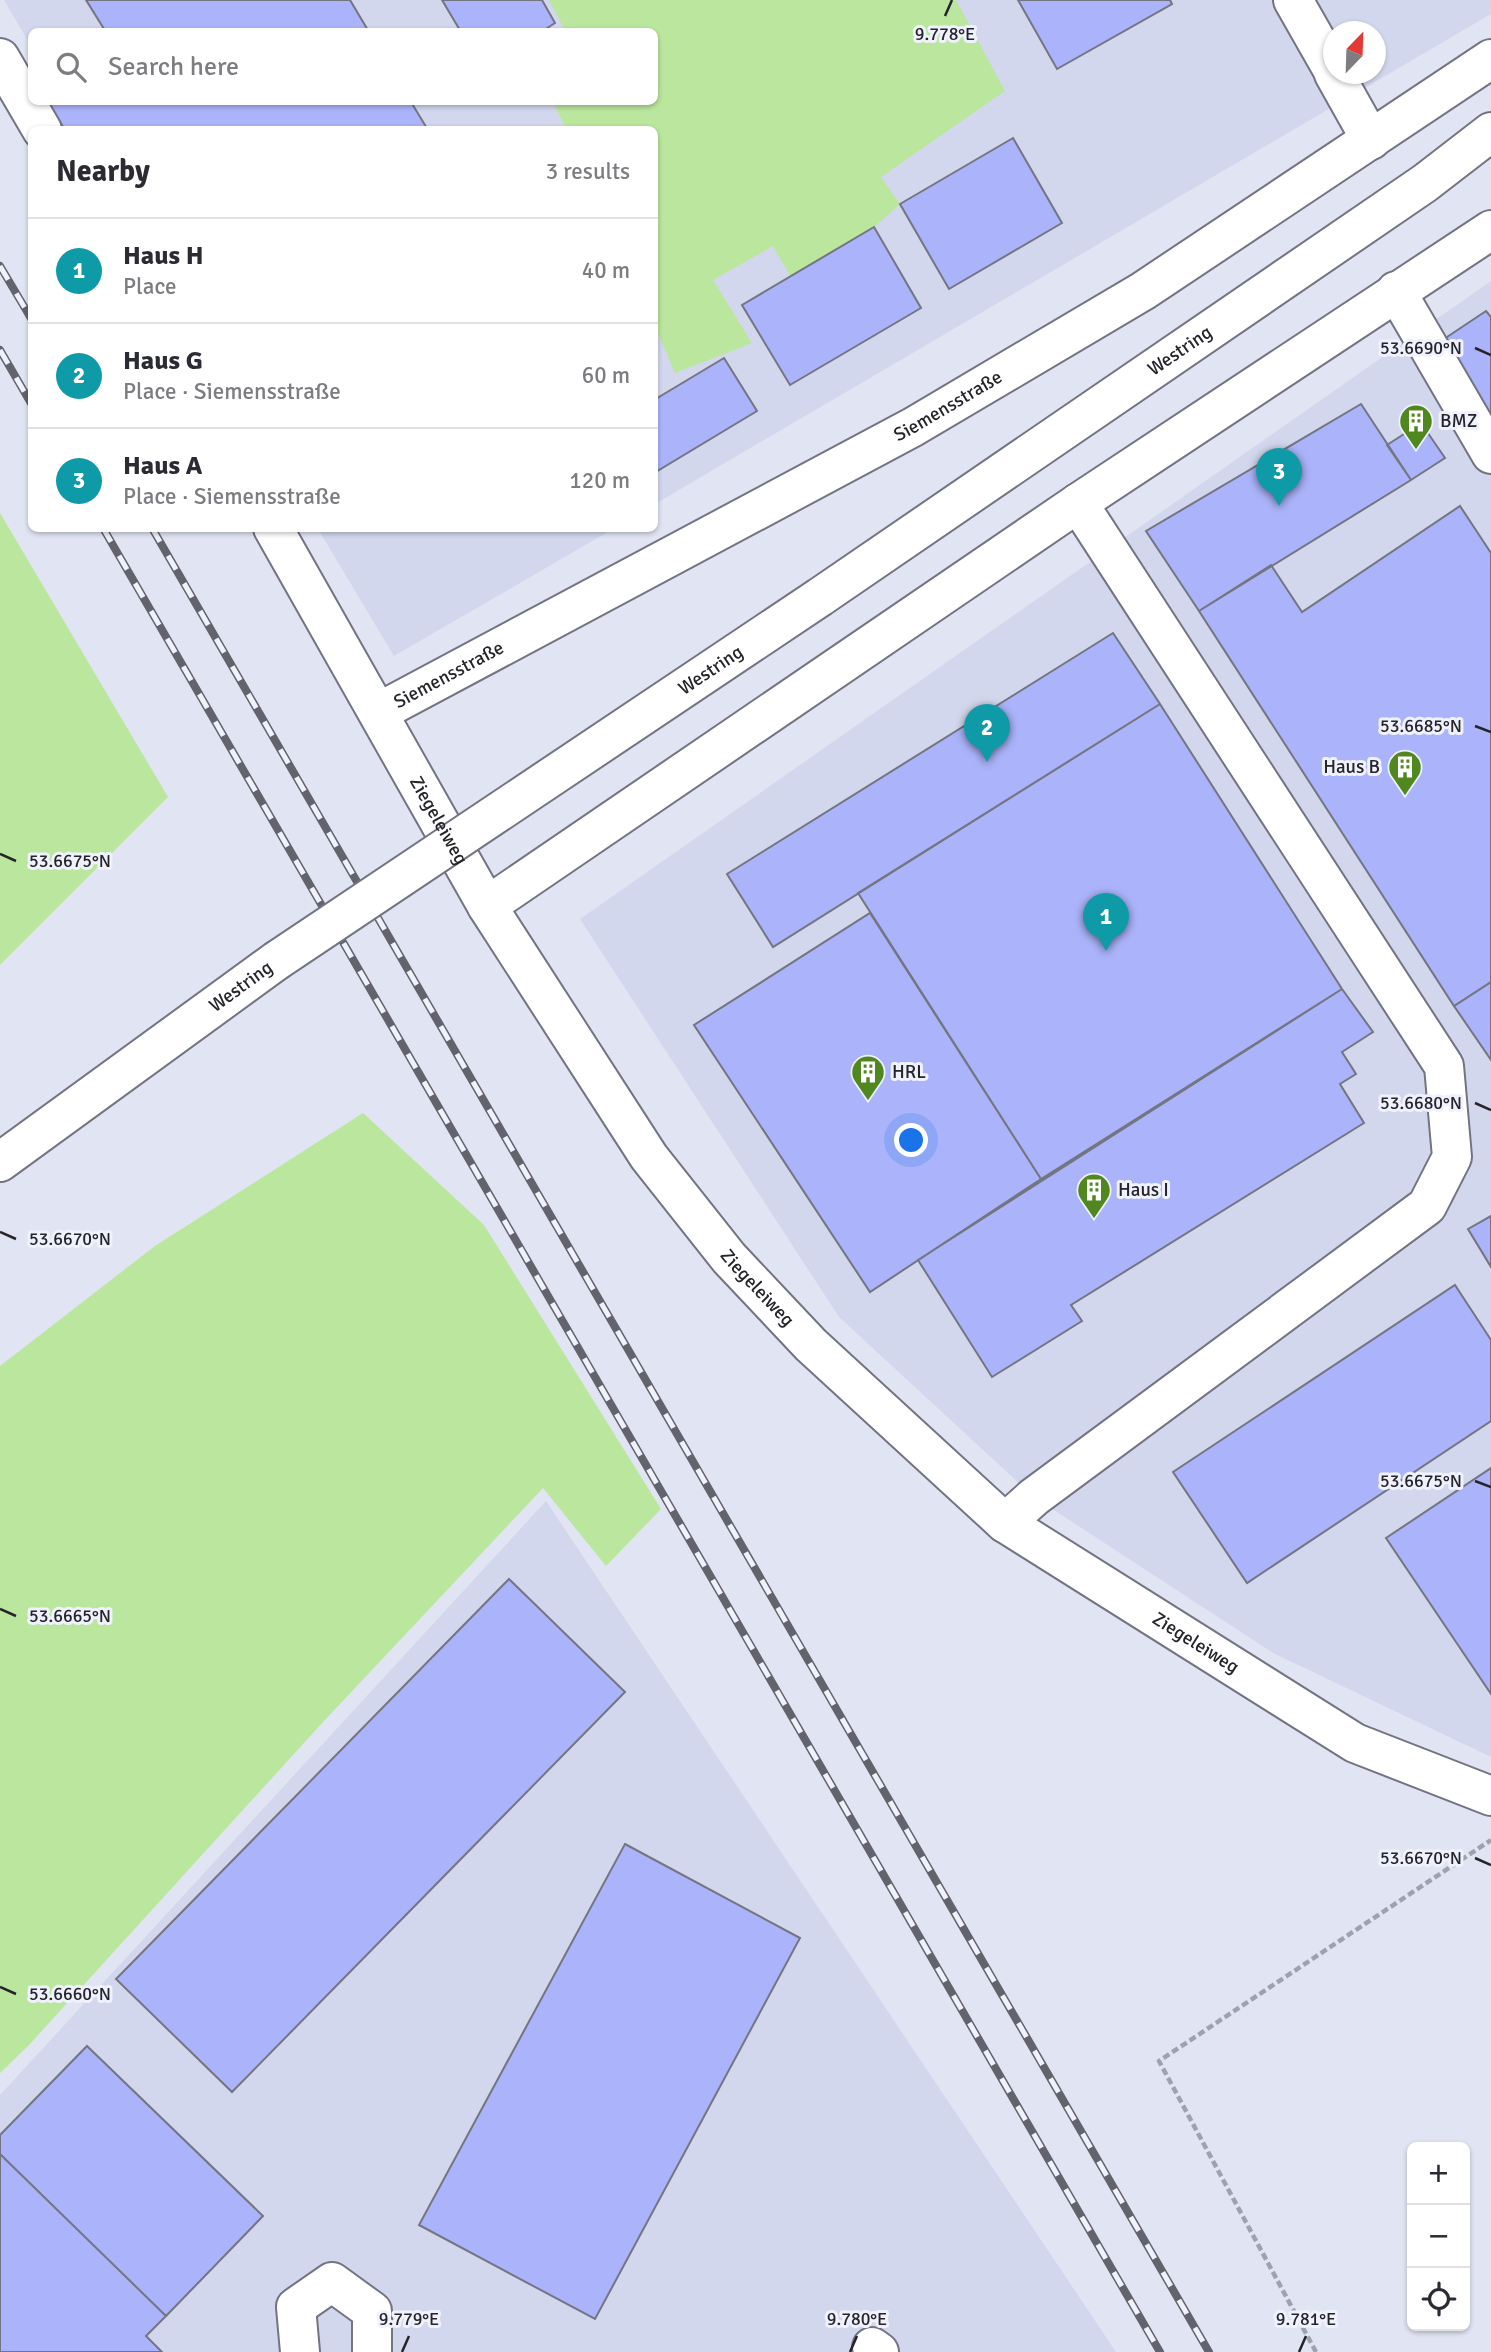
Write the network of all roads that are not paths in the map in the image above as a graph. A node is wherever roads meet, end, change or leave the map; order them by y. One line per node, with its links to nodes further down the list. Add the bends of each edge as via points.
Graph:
1 (1293, 0): 2 (street)
2 (1323, 53)
3 (0, 58): 6 (street)
4 (1491, 59): 8 (street, Siemensstraße)
5 (1340, 84): 8 (street)
6 (40, 126)
7 (1491, 132): 10 (street, Westring)
8 (1371, 139): 16 (street, Siemensstraße, via 1143,291 913,427)
9 (1491, 150): 10 (street, Westring)
10 (1425, 183): 18 (street, Westring, bridge, via 820,597 276,961)
11 (1480, 237): 12 (street)
12 (1396, 291): 13 (street); 14 (street)
13 (1491, 454)
14 (1078, 503): 17 (street); 19 (street, via 1444,1066 1452,1157 1427,1206)
15 (275, 532): 16 (street, Ziegeleiweg)
16 (379, 712): 17 (street, Ziegeleiweg)
17 (487, 906): 19 (street, Ziegeleiweg, via 649,1157 729,1258 811,1345)
18 (0, 1162)
19 (1005, 1523): 20 (street, Ziegeleiweg, via 1355,1743)
20 (1491, 1796)
21 (300, 2352): 22 (street, via 296,2307 332,2282 372,2311)
22 (372, 2352)

